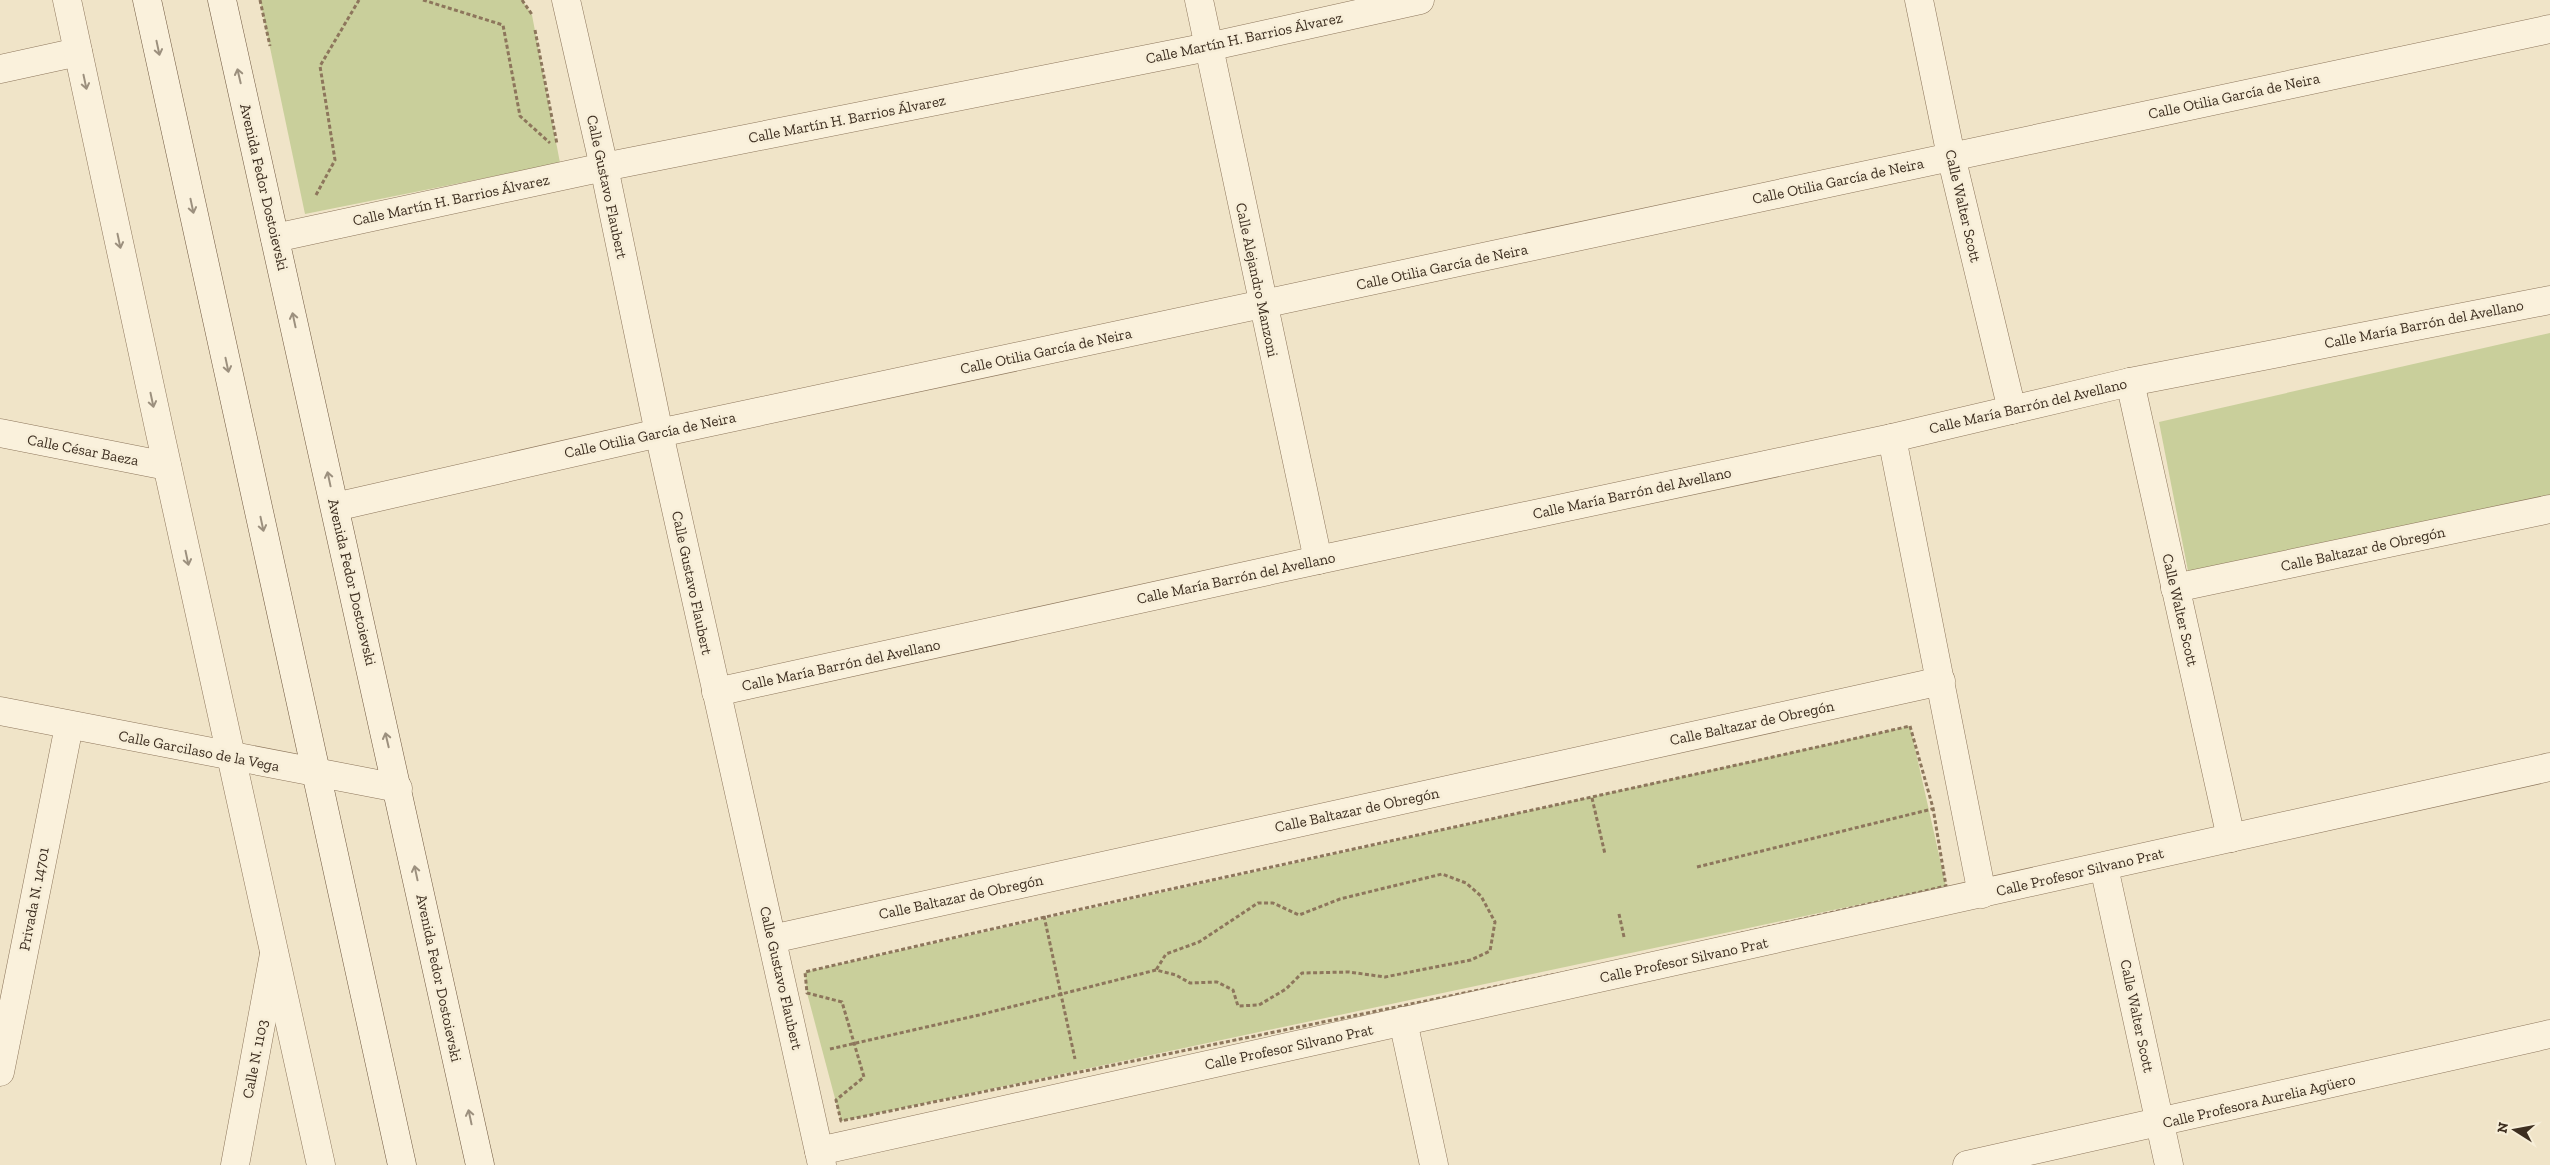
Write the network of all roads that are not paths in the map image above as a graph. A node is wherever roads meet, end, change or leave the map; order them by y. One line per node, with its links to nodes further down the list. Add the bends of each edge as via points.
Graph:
1 (67, 0): 10 (street)
2 (147, 0): 33 (street, one-way to 33)
3 (222, 0): 14 (street, Avenida Fedor Dostoievski, one-way to 3)
4 (566, 0): 13 (street, Calle Gustavo Flaubert)
5 (1199, 0): 9 (street, Calle Alejandro Manzoni)
6 (1420, 0): 9 (street, Calle Martín H. Barrios Álvarez)
7 (1919, 0): 12 (street, Calle Walter Scott)
8 (2550, 29): 12 (street, Calle Otilia García de Neira)
9 (1208, 47): 13 (street, Calle Martín H. Barrios Álvarez); 16 (street, Calle Alejandro Manzoni)
10 (78, 52): 11 (street); 22 (street, one-way to 22)
11 (0, 68)
12 (1951, 156): 16 (street, Calle Otilia García de Neira); 18 (street, Calle Walter Scott)
13 (604, 167): 14 (street, Calle Martín H. Barrios Álvarez); 19 (street, Calle Gustavo Flaubert)
14 (275, 238): 23 (street, Avenida Fedor Dostoievski, one-way to 14)
15 (2550, 300): 17 (street, Calle María Barrón del Avellano)
16 (1262, 306): 19 (street, Calle Otilia García de Neira); 25 (street, Calle Alejandro Manzoni)
17 (2130, 382): 18 (street, Calle María Barrón del Avellano); 26 (street, Calle Walter Scott)
18 (2012, 410): 21 (street, Calle María Barrón del Avellano)
19 (658, 432): 23 (street, Calle Otilia García de Neira); 28 (street, Calle Gustavo Flaubert)
20 (0, 433): 22 (street, Calle César Baeza)
21 (1892, 438): 25 (street, Calle María Barrón del Avellano); 27 (street)
22 (167, 466): 31 (street, one-way to 31)
23 (335, 507): 34 (street, Avenida Fedor Dostoievski, one-way to 23)
24 (2550, 509): 26 (street, Calle Baltazar de Obregón)
25 (1318, 560): 28 (street, Calle María Barrón del Avellano)
26 (2175, 588): 35 (street, Calle Walter Scott)
27 (1941, 681): 37 (street); 38 (street, Calle Baltazar de Obregón)
28 (716, 692): 38 (street, Calle Gustavo Flaubert)
29 (0, 711): 30 (street, Calle Garcilaso de la Vega)
30 (68, 726): 31 (street, Calle Garcilaso de la Vega); 42 (street, Privada N. 14701)
31 (231, 757): 33 (street, Calle Garcilaso de la Vega); 39 (street)
32 (2550, 767): 35 (street, Calle Profesor Silvano Prat)
33 (316, 772): 34 (street, Calle Garcilaso de la Vega); 47 (street)
34 (398, 788): 48 (street, Avenida Fedor Dostoievski, one-way to 34)
35 (2231, 838): 36 (street, Calle Profesor Silvano Prat)
36 (2104, 867): 37 (street, Calle Profesor Silvano Prat); 43 (street, Calle Walter Scott)
37 (1982, 894): 40 (street, Calle Profesor Silvano Prat)
38 (772, 939): 44 (street, Calle Gustavo Flaubert)
39 (274, 954): 45 (street, Calle N. 1103); 46 (street)
40 (1403, 1021): 44 (street, Calle Profesor Silvano Prat); 49 (street)
41 (2550, 1034): 43 (street, Calle Profesora Aurelia Agüero)
42 (0, 1072)
43 (2160, 1124): 50 (street, Calle Profesora Aurelia Agüero); 51 (street, Calle Walter Scott)
44 (820, 1158)
45 (235, 1165)
46 (321, 1165)
47 (402, 1165)
48 (480, 1165)
49 (1434, 1165)
50 (1968, 1165)
51 (2169, 1165)

